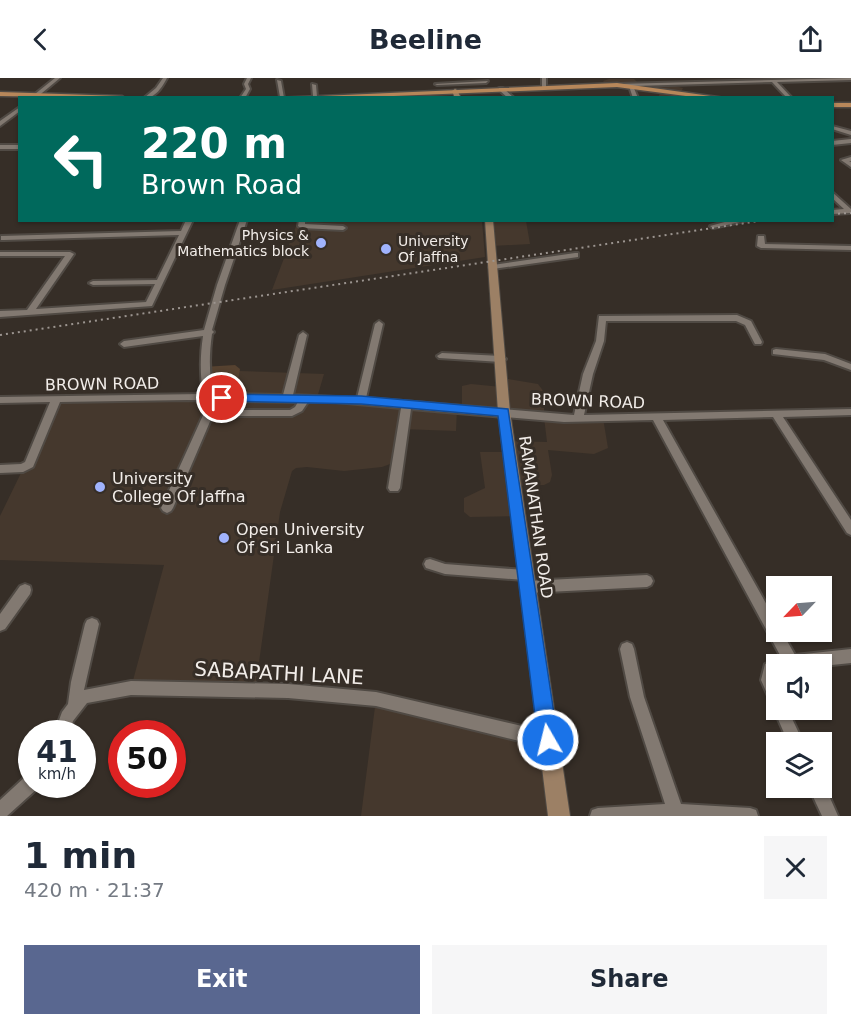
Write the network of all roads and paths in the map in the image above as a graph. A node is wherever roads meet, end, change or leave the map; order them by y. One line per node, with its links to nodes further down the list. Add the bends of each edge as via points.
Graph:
1 (58, 78): 23 (street)
2 (165, 78): 24 (street)
3 (249, 78): 25 (street)
4 (544, 78): 18 (street)
5 (633, 78): 17 (street)
6 (686, 78): 14 (street)
7 (757, 78): 12 (street)
8 (803, 79): 9 (street); 13 (street)
9 (851, 79)
10 (486, 80): 15 (street); 20 (street)
11 (279, 81): 26 (street)
12 (764, 81): 13 (street); 14 (street)
13 (773, 81): 31 (street)
14 (692, 82): 17 (street)
15 (437, 84)
16 (314, 85): 27 (street)
17 (634, 85): 18 (main road); 29 (street); 30 (main road)
18 (544, 87): 19 (main road)
19 (501, 88): 20 (main road); 28 (street)
20 (490, 89): 22 (main road)
21 (0, 94): 23 (main road)
22 (456, 94): 27 (main road)
23 (33, 96)
24 (148, 96)
25 (243, 96)
26 (282, 96)
27 (315, 96)
28 (510, 96)
29 (636, 96)
30 (704, 96)
31 (788, 96)
32 (834, 105): 33 (main road)
33 (851, 105)
34 (17, 110): 35 (street); 36 (street)
35 (0, 112)
36 (0, 124)
37 (834, 128): 38 (street)
38 (851, 133)
39 (851, 141): 40 (street)
40 (834, 143)
41 (0, 147): 42 (street)
42 (18, 147)
43 (851, 159): 44 (street, via 844,160)
44 (851, 165)
45 (834, 196): 47 (street)
46 (834, 212): 47 (street)
47 (850, 212)
48 (189, 222): 55 (street)
49 (243, 222): 67 (street, via 214,301)
50 (302, 222): 54 (street, via 301,226)
51 (489, 222): 61 (main road, RAMANATHAN ROAD)
52 (732, 222): 53 (street)
53 (713, 226)
54 (343, 228)
55 (182, 233): 56 (street); 62 (street)
56 (4, 238)
57 (761, 238): 58 (street, via 761,246)
58 (851, 248)
59 (0, 254): 64 (street, via 70,254)
60 (575, 255): 61 (street)
61 (493, 267): 73 (main road, RAMANATHAN ROAD)
62 (159, 282): 63 (street); 64 (street, via 149,304)
63 (93, 283)
64 (29, 313): 65 (street)
65 (0, 314)
66 (379, 324): 80 (street)
67 (210, 332): 70 (street); 75 (street, via 203,373)
68 (303, 335): 77 (street)
69 (758, 342): 85 (street, via 748,323 737,318 602,318 600,341)
70 (124, 344)
71 (776, 352): 74 (street, via 825,357)
72 (442, 356): 73 (street)
73 (501, 359): 82 (main road, RAMANATHAN ROAD)
74 (851, 367)
75 (209, 398): 76 (street, BROWN ROAD); 77 (street, BROWN ROAD)
76 (56, 399): 79 (street, BROWN ROAD); 87 (street, via 29,464)
77 (287, 399): 78 (street, BROWN ROAD)
78 (305, 399): 80 (street, BROWN ROAD); 89 (street, via 292,413 208,415)
79 (0, 400)
80 (361, 400): 81 (street, BROWN ROAD)
81 (407, 404): 82 (street, BROWN ROAD); 88 (street)
82 (504, 412): 85 (street, BROWN ROAD); 93 (main road, RAMANATHAN ROAD)
83 (851, 412): 84 (street, BROWN ROAD)
84 (777, 416): 86 (street, BROWN ROAD); 90 (street)
85 (578, 418): 86 (street, BROWN ROAD)
86 (657, 418): 98 (street)
87 (0, 469)
88 (394, 488)
89 (167, 508)
90 (851, 530)
91 (430, 564): 93 (street)
92 (647, 580): 93 (street)
93 (526, 581): 103 (main road, RAMANATHAN ROAD)
94 (25, 590): 96 (street)
95 (93, 624): 101 (street)
96 (0, 625)
97 (627, 649): 107 (street, via 640,708)
98 (777, 654)
99 (851, 656): 100 (street)
100 (832, 658)
101 (75, 705): 102 (street); 103 (street, SABAPATHI LANE, via 83,697 131,688 288,691 376,699)
102 (68, 720)
103 (548, 740): 108 (main road, RAMANATHAN ROAD)
104 (18, 795): 106 (street)
105 (822, 798): 111 (street)
106 (0, 811)
107 (676, 812): 109 (street); 110 (street)
108 (559, 816)
109 (598, 816)
110 (750, 816)
111 (830, 816)

